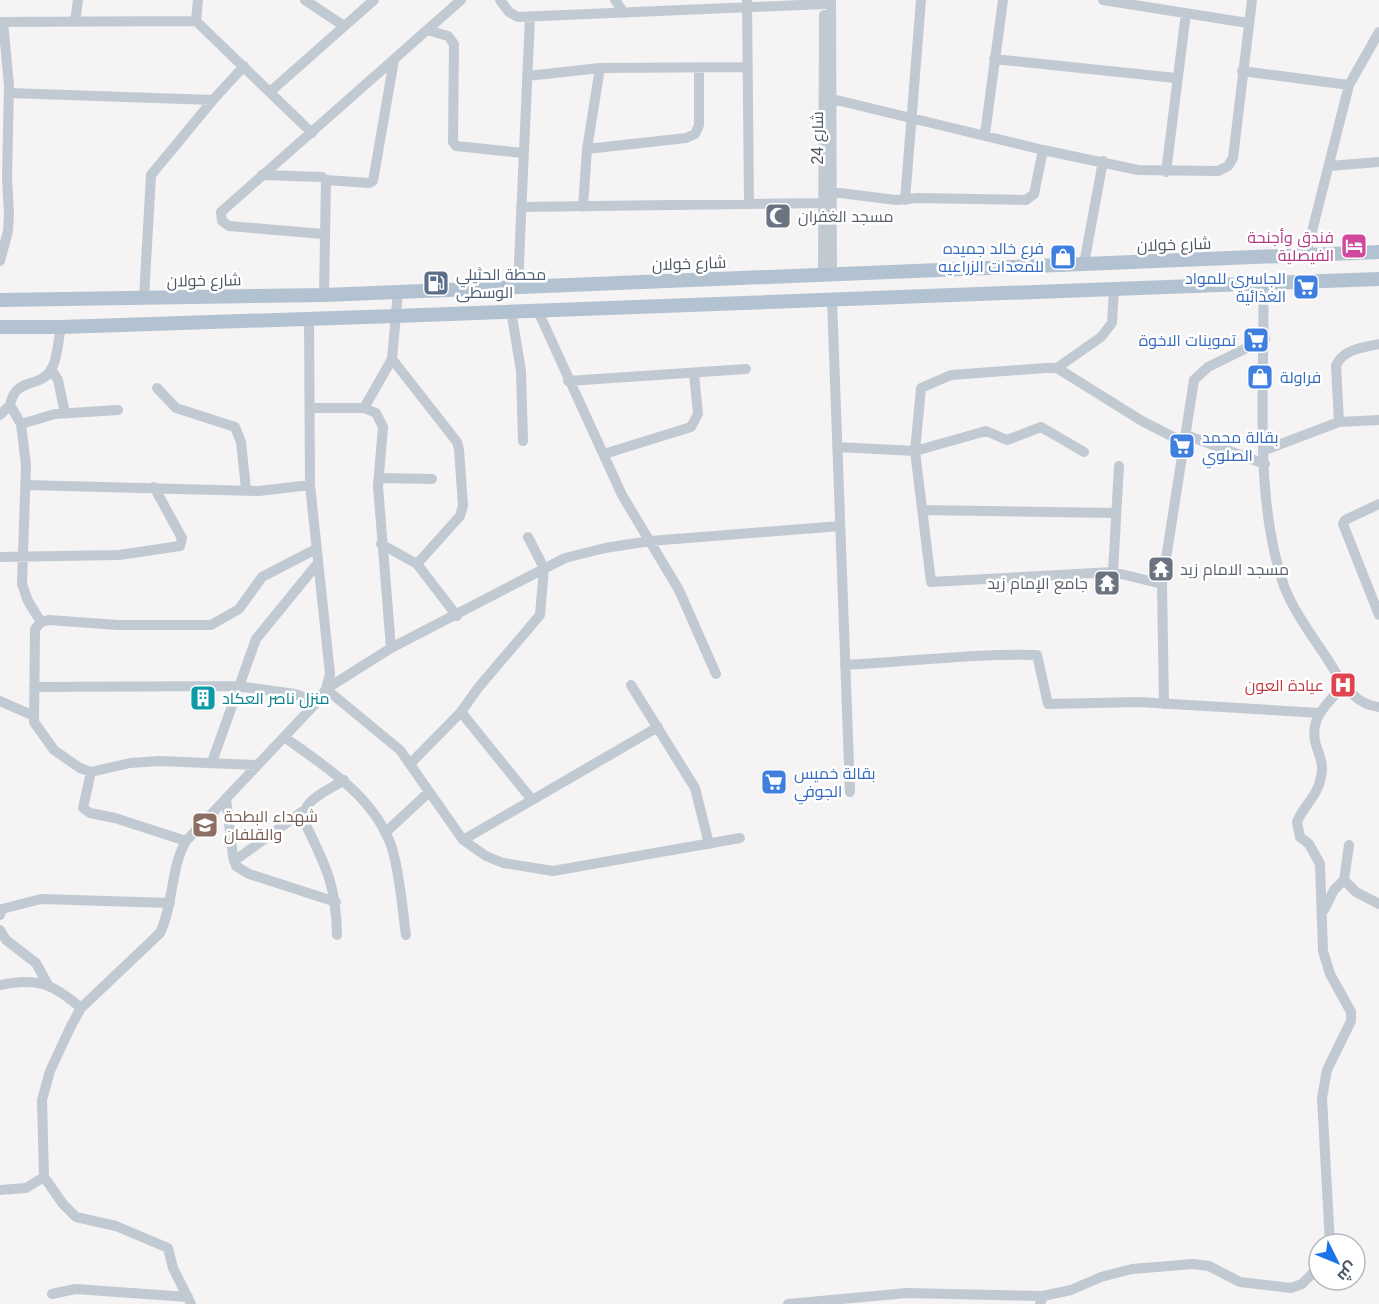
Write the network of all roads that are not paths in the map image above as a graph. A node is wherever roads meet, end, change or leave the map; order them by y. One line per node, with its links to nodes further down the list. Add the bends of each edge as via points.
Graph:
1 (78, 0): 19 (street)
2 (198, 0): 17 (street)
3 (305, 0): 21 (street)
4 (374, 0): 21 (street)
5 (461, 0): 22 (street)
6 (500, 0): 16 (street, via 509,12)
7 (615, 0): 14 (street)
8 (921, 0): 38 (street)
9 (1003, 0): 24 (street)
10 (1103, 0): 15 (street)
11 (1252, 0): 20 (street)
12 (827, 1): 13 (street); 36 (street, شارع 24)
13 (747, 4): 14 (street); 27 (street)
14 (624, 13): 16 (street)
15 (1186, 13): 20 (street); 32 (street)
16 (530, 17): 31 (street)
17 (196, 21): 19 (street); 26 (street)
18 (2, 22): 19 (street); 35 (street)
19 (75, 22)
20 (1248, 23): 30 (street)
21 (344, 26): 34 (street)
22 (427, 30): 25 (street); 43 (street, via 448,36 454,44 456,146)
23 (1379, 32): 33 (street)
24 (994, 59): 32 (street); 40 (street)
25 (394, 60): 39 (street); 49 (street, via 375,177 369,183)
26 (244, 66): 34 (street); 37 (street)
27 (748, 67): 29 (street); 52 (street)
28 (600, 68): 29 (street); 31 (street); 41 (street)
29 (699, 68): 41 (street, via 699,125 695,134)
30 (1242, 71): 33 (street); 47 (street, via 1233,158 1228,166 1218,171)
31 (527, 76): 43 (street)
32 (1176, 78): 47 (street)
33 (1348, 85): 46 (street)
34 (271, 91): 39 (street)
35 (9, 93): 37 (street); 59 (street, via 9,214)
36 (828, 98): 38 (street); 50 (street, شارع 24); 53 (street, شارع 24)
37 (213, 100): 68 (street, via 151,175)
38 (911, 118): 40 (street); 51 (street)
39 (312, 132): 48 (street)
40 (985, 135): 42 (street)
41 (587, 149): 55 (street)
42 (1043, 150): 44 (street); 51 (street, via 1031,198)
43 (523, 153): 54 (street)
44 (1103, 161): 47 (street); 60 (street)
45 (1379, 162): 46 (street)
46 (1329, 166): 58 (street)
47 (1166, 172)
48 (262, 175): 49 (street); 56 (street, via 221,212 222,221 229,226)
49 (326, 180): 56 (street)
50 (832, 192): 51 (street); 61 (street, شارع 24)
51 (905, 200)
52 (749, 203): 53 (street); 55 (street)
53 (823, 203): 61 (street, شارع 24)
54 (521, 207): 55 (street); 64 (street)
55 (583, 207)
56 (323, 234): 67 (street)
57 (1379, 252): 58 (main road, شارع خولان)
58 (1306, 255): 60 (main road, شارع خولان)
59 (0, 261)
60 (1084, 264): 61 (main road, شارع خولان)
61 (827, 276): 64 (main road, شارع خولان)
62 (1379, 279): 63 (main road)
63 (1263, 283): 65 (main road); 77 (street)
64 (518, 285): 66 (main road, شارع خولان)
65 (1114, 289): 70 (main road); 80 (street, via 1112,323 1101,337)
66 (398, 291): 67 (main road, شارع خولان); 73 (street)
67 (324, 295): 68 (main road, شارع خولان)
68 (144, 298): 69 (main road, شارع خولان)
69 (0, 300)
70 (832, 300): 71 (main road); 97 (street)
71 (537, 309): 72 (main road); 84 (street)
72 (511, 310): 73 (main road); 96 (street, via 521,371)
73 (396, 316): 74 (main road); 79 (street)
74 (309, 318): 76 (main road); 87 (street)
75 (0, 327): 76 (main road)
76 (61, 327): 81 (street)
77 (1265, 339): 95 (street, via 1194,380); 98 (street)
78 (1379, 344): 93 (street, via 1339,357)
79 (392, 359): 88 (street); 121 (street, via 459,449 463,506 460,516)
80 (1057, 368): 95 (street, via 1142,421); 99 (street, via 951,375 921,388)
81 (51, 369): 86 (street, via 18,387 12,393); 90 (street, via 58,380)
82 (746, 369): 83 (street)
83 (694, 374): 84 (street); 101 (street, via 698,414 691,427)
84 (568, 381): 101 (street)
85 (157, 388): 109 (street, via 176,408 235,427 241,442)
86 (10, 405): 91 (street); 94 (street)
87 (310, 408): 88 (street); 107 (street)
88 (364, 408): 104 (street, via 376,413 383,427)
89 (118, 410): 90 (street)
90 (65, 414): 94 (street)
91 (0, 415)
92 (1379, 420): 93 (street)
93 (1339, 422): 98 (street)
94 (21, 424): 106 (street)
95 (1185, 439): 102 (street); 124 (street)
96 (523, 441)
97 (837, 447): 99 (street); 113 (street)
98 (1265, 450): 102 (street)
99 (915, 452): 100 (street, via 986,431 1007,440 1041,427); 111 (street)
100 (1084, 452)
101 (604, 454): 115 (street, via 622,495)
102 (1265, 465): 132 (street, via 1274,549 1285,588)
103 (1119, 466): 112 (street)
104 (379, 478): 105 (street); 116 (street)
105 (432, 479)
106 (25, 485): 108 (street); 119 (street)
107 (310, 485): 109 (street, via 272,491); 117 (street)
108 (154, 487): 109 (street); 119 (street, via 182,538 180,546 119,555)
109 (246, 489)
110 (1379, 504): 125 (street, via 1343,524)
111 (922, 510): 112 (street); 123 (street, via 931,582)
112 (1116, 513): 123 (street)
113 (840, 526): 115 (street); 129 (street)
114 (528, 537): 122 (street)
115 (650, 541): 122 (street, via 585,553); 130 (street, via 679,590)
116 (381, 544): 121 (street); 128 (street)
117 (316, 549): 120 (street); 127 (street, via 262,577 239,609 211,625)
118 (0, 557): 119 (street)
119 (22, 558): 127 (street, via 22,584)
120 (318, 563): 133 (street, via 256,639); 135 (street, via 330,674)
121 (417, 564): 126 (street)
122 (544, 568): 126 (street); 140 (street, via 540,615)
123 (1113, 572): 124 (street)
124 (1162, 584): 138 (street)
125 (1379, 615)
126 (457, 616): 128 (street)
127 (41, 622): 134 (street, via 35,629)
128 (391, 648): 135 (street)
129 (845, 665): 138 (street, via 985,654 1037,656 1048,704); 151 (street)
130 (716, 674)
131 (631, 685): 143 (street)
132 (1344, 685): 139 (street, via 1362,703); 141 (street)
133 (237, 686): 134 (street); 137 (street, via 295,694); 145 (street)
134 (34, 687): 142 (street)
135 (326, 689): 137 (street); 146 (street, via 400,750)
136 (0, 701): 142 (street)
137 (317, 702): 144 (street)
138 (1164, 704): 141 (street)
139 (1379, 707)
140 (461, 712): 146 (street); 153 (street)
141 (1320, 713): 167 (street, via 1313,729 1323,764 1322,776 1318,790 1297,822 1300,837 1309,844 1320,864)
142 (34, 716): 148 (street, via 42,737 54,750)
143 (658, 727): 153 (street); 159 (street, via 695,788)
144 (284, 737): 147 (street); 149 (street)
145 (212, 762): 147 (street); 148 (street, via 159,760)
146 (410, 764): 150 (street)
147 (256, 765): 152 (street)
148 (91, 772): 158 (street, via 83,808)
149 (344, 780): 154 (street); 155 (street, via 378,818)
150 (429, 792): 155 (street); 157 (street)
151 (850, 792)
152 (226, 798): 158 (street); 161 (street)
153 (532, 800): 157 (street)
154 (303, 811): 161 (street); 163 (street, via 303,819 331,876)
155 (385, 833): 170 (street, via 398,876)
156 (740, 838): 159 (street)
157 (463, 840): 159 (street, via 503,863 553,871)
158 (186, 841): 164 (street, via 178,855)
159 (709, 844)
160 (1349, 845): 162 (street)
161 (234, 861): 163 (street, via 249,874)
162 (1344, 880): 165 (street, via 1356,892); 167 (street)
163 (336, 902): 169 (street)
164 (170, 903): 166 (street, via 41,899 2,909); 173 (street, via 160,933)
165 (1379, 904)
166 (0, 915)
167 (1322, 916): 176 (street, via 1323,951 1330,974 1352,1012 1327,1070 1322,1098)
168 (0, 930): 172 (street, via 6,940 36,963)
169 (337, 935)
170 (406, 935)
171 (0, 985): 172 (street, via 18,981)
172 (48, 985): 173 (street, via 62,990)
173 (81, 1008): 174 (street, via 50,1071 42,1100)
174 (44, 1177): 175 (street, via 26,1188); 179 (street, via 76,1217 116,1226 168,1248 173,1268)
175 (0, 1190)
176 (1332, 1232)
177 (1307, 1279): 180 (street, via 1291,1288 1240,1282 1209,1266 1193,1263 1132,1269)
178 (52, 1294): 179 (street, via 75,1289)
179 (190, 1300)
180 (1042, 1300): 181 (street, via 908,1293)
181 (788, 1304)

